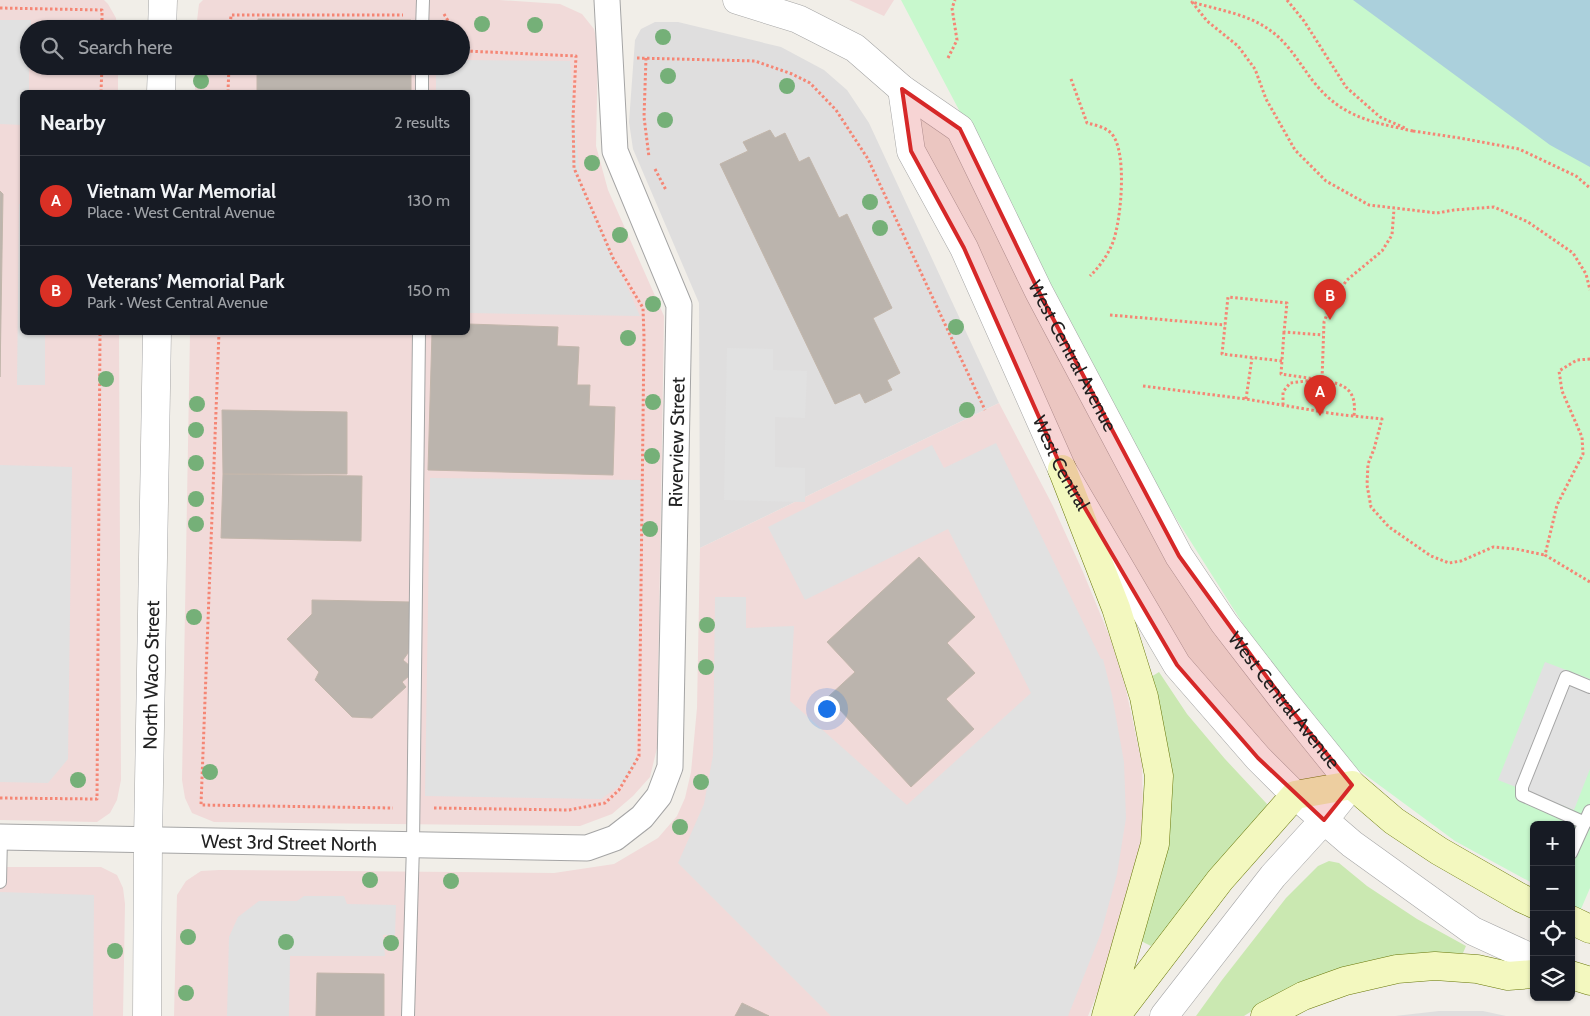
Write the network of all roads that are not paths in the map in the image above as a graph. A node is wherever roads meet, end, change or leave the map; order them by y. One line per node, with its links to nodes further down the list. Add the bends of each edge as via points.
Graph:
1 (163, 0): 5 (street)
2 (423, 0): 6 (lane)
3 (607, 0): 24 (street, Riverview Street, via 615,152 679,304 670,767 659,796 642,817 615,838)
4 (737, 0): 9 (street, West Central Avenue, via 798,19 855,48)
5 (162, 20)
6 (422, 20)
7 (162, 75): 10 (street)
8 (422, 75): 11 (lane)
9 (902, 89): 14 (street, West Central, via 911,151 964,248); 16 (street, West Central Avenue, via 960,129 1039,292 1179,556 1224,623)
10 (161, 90)
11 (422, 90)
12 (157, 335): 21 (street, North Waco Street)
13 (419, 335): 23 (lane)
14 (1062, 469): 17 (street, West Central, via 1177,665 1258,758); 35 (main road, via 1116,608 1141,688 1159,776 1155,844)
15 (1590, 687): 18 (lane, via 1566,677 1522,787 1522,795)
16 (1352, 785): 17 (main road, West Central Avenue); 19 (street, West Central Avenue); 26 (main road, West Central Avenue, via 1439,851)
17 (1295, 795): 19 (street); 36 (main road, via 1220,880)
18 (1587, 817): 22 (lane)
19 (1324, 820): 29 (street, via 1352,844 1473,931); 37 (street, West Central Avenue, via 1273,876)
20 (0, 837): 21 (street, West 3rd Street North); 25 (lane)
21 (148, 840): 23 (street, West 3rd Street North); 33 (street, North Waco Street)
22 (1575, 844)
23 (413, 845): 24 (street, West 3rd Street North); 34 (lane)
24 (578, 848)
25 (0, 882)
26 (1530, 902)
27 (1575, 922): 28 (main road)
28 (1590, 929)
29 (1530, 957)
30 (1530, 974): 38 (main road, via 1508,976 1477,969 1435,966 1397,969 1345,981 1303,996)
31 (1575, 976): 32 (main road)
32 (1590, 981)
33 (146, 1016)
34 (408, 1016)
35 (1106, 1016)
36 (1116, 1016)
37 (1164, 1016)
38 (1265, 1016)

